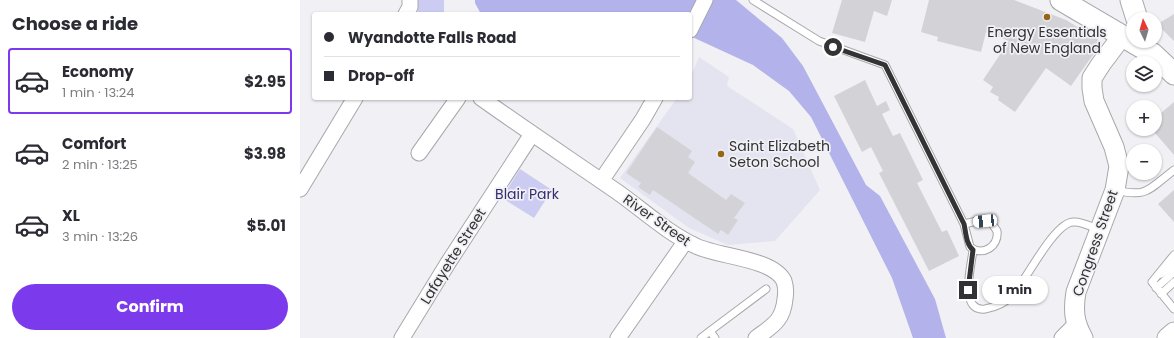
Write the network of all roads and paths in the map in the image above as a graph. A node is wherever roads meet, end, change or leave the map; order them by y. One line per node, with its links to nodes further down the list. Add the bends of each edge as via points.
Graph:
1 (705, 0): 6 (street)
2 (753, 0): 21 (lane, via 819,41 885,65)
3 (1061, 0): 7 (main road)
4 (1131, 0): 5 (main road)
5 (1135, 12)
6 (692, 26)
7 (1122, 36): 8 (main road); 20 (street, Congress Street, via 1092,78 1094,101 1118,157)
8 (1126, 38)
9 (1150, 48): 10 (main road)
10 (1174, 74)
11 (354, 100): 19 (street)
12 (457, 100): 16 (street)
13 (484, 100): 15 (street, River Street)
14 (654, 100): 18 (street)
15 (532, 134): 18 (street, River Street); 36 (street, Lafayette Street, via 448,262)
16 (419, 153)
17 (1174, 170): 20 (lane, via 1146,192 1130,194)
18 (601, 181): 23 (street, River Street)
19 (300, 189)
20 (1115, 190): 22 (street, Congress Street)
21 (964, 224): 24 (lane, via 967,240); 24 (lane, via 991,222 997,230 998,236 993,247 980,251)
22 (1100, 230): 24 (lane, via 1075,222 1067,223 1050,240 1013,295 1006,302 983,309 975,306 970,300 968,290); 34 (street, Congress Street, via 1074,302)
23 (685, 242): 37 (street); 40 (street, River Street, via 718,254 755,262 778,273 784,281 786,290 783,312 778,320)
24 (973, 250)
25 (1174, 254): 29 (lane)
26 (1174, 264): 29 (lane)
27 (1174, 272): 29 (lane)
28 (1174, 282): 31 (lane)
29 (1154, 285): 31 (lane)
30 (766, 289): 33 (lane)
31 (1161, 294): 32 (lane)
32 (1174, 309)
33 (710, 331): 38 (lane); 39 (lane)
34 (1080, 331): 41 (street, Congress Street)
35 (1174, 332): 42 (street)
36 (402, 338)
37 (618, 338)
38 (701, 338)
39 (715, 338)
40 (756, 338)
41 (1062, 338)
42 (1167, 338)

